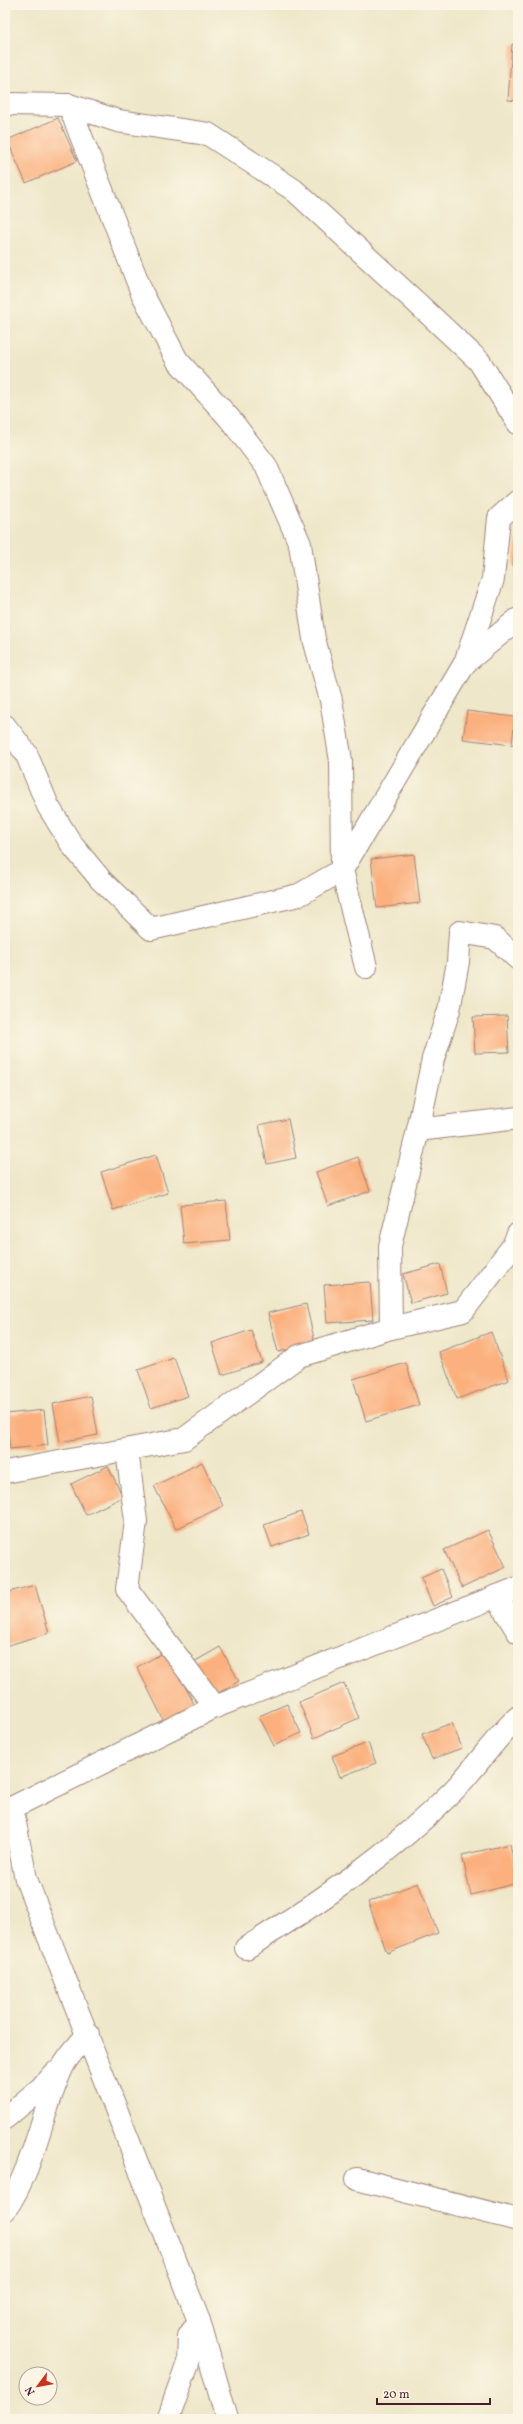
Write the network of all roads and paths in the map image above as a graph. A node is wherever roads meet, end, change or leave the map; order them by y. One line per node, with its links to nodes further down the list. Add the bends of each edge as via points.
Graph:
1 (5, 104): 2 (street)
2 (70, 105): 3 (street, via 118,122 208,134 294,190 479,361); 8 (street, via 142,293 177,360 230,419 266,466 300,544 314,639 331,700 341,761)
3 (518, 423)
4 (518, 502): 6 (street, via 499,518 493,579)
5 (518, 619): 6 (street)
6 (465, 663): 8 (street)
7 (5, 726): 8 (street, via 26,753 48,806 72,845 101,880 151,929 299,895)
8 (342, 870): 10 (street)
9 (518, 959): 12 (street, via 495,938 460,932 458,962 449,1010 433,1059)
10 (366, 967)
11 (518, 1118): 12 (street)
12 (418, 1130): 14 (street, via 390,1246)
13 (518, 1234): 14 (street, via 513,1246 463,1311)
14 (391, 1328): 15 (street, via 299,1356 184,1439)
15 (127, 1450): 16 (street); 20 (street, via 136,1521 128,1589)
16 (5, 1472)
17 (518, 1588): 18 (street)
18 (496, 1596): 19 (street); 20 (street)
19 (518, 1632)
20 (214, 1707): 22 (street)
21 (518, 1717): 23 (street, via 452,1792 383,1855 315,1905)
22 (8, 1810): 24 (street, via 26,1879)
23 (246, 1948)
24 (88, 2034): 25 (street, via 41,2088); 27 (street, via 64,2064 23,2177); 29 (street)
25 (5, 2118)
26 (357, 2179): 28 (street)
27 (5, 2210)
28 (518, 2220)
29 (199, 2321): 30 (street, via 189,2336 188,2363); 31 (street)
30 (168, 2419)
31 (227, 2419)

